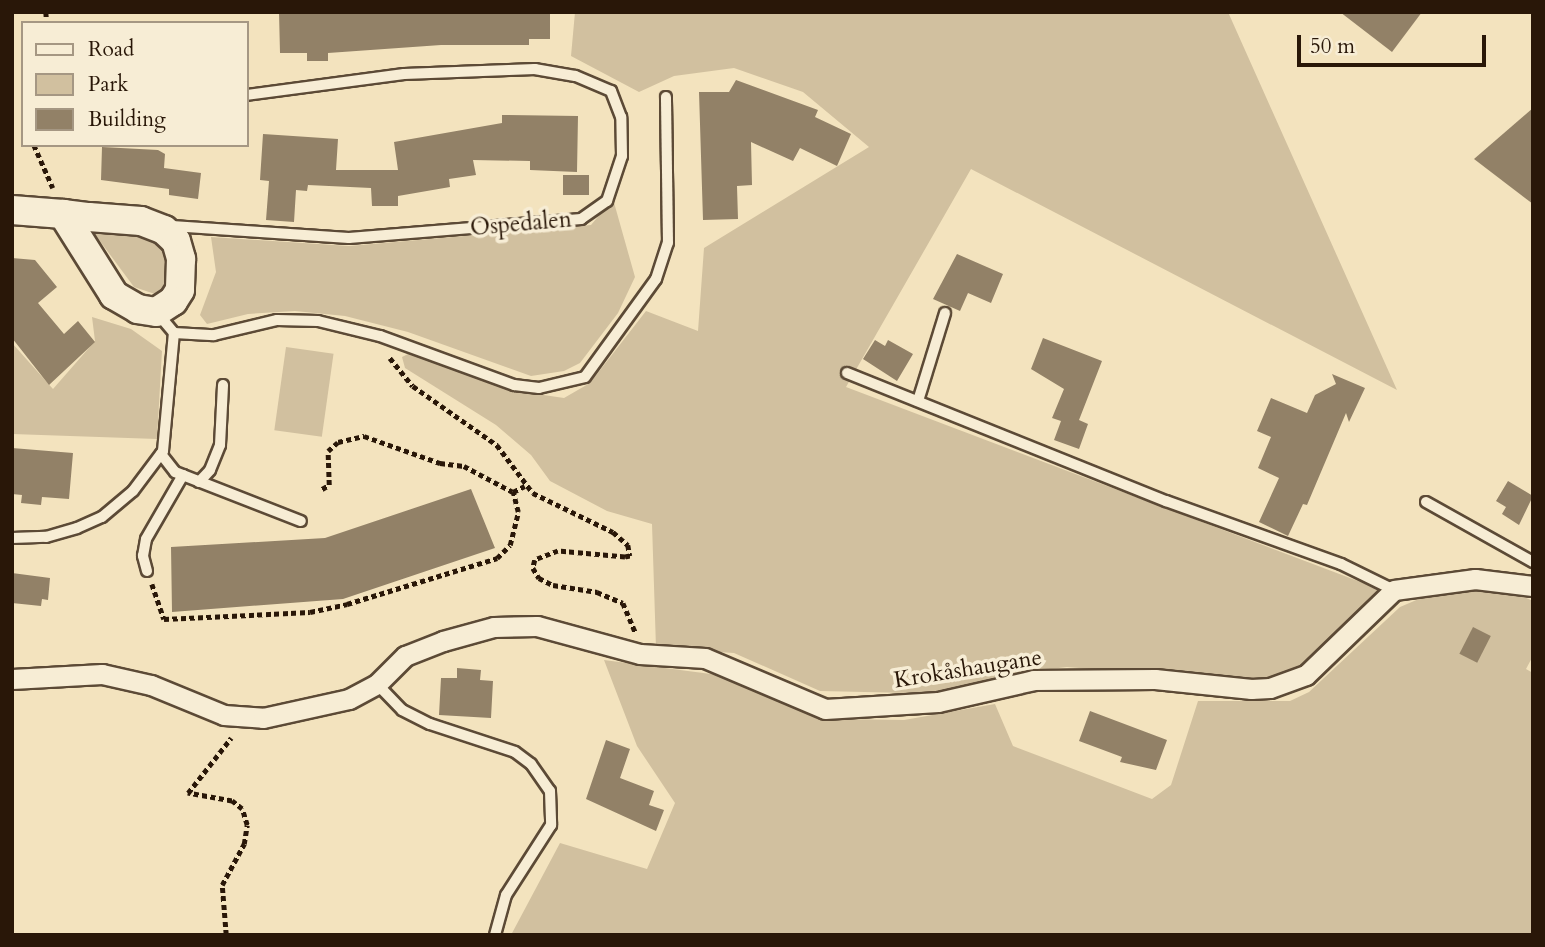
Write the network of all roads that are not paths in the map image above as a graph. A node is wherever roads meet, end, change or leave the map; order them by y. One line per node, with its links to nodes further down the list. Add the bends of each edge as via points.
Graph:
1 (248, 94): 5 (lane, Ospedalen, via 404,74 535,69 575,76 611,91 621,117 622,156 607,201 581,219 349,238)
2 (666, 97): 7 (lane, via 667,243 656,279 585,377 538,388 514,385 380,336 295,319 214,335)
3 (12, 210): 4 (street, Ospedalen)
4 (56, 213): 5 (street, Ospedalen); 7 (street, via 114,295)
5 (154, 225): 7 (street, via 176,241 181,259 180,290)
6 (946, 313): 10 (lane)
7 (165, 323): 11 (lane)
8 (847, 373): 10 (lane)
9 (223, 385): 13 (lane, via 220,445 210,470)
10 (918, 401): 20 (lane, via 1166,501 1341,564)
11 (161, 454): 12 (lane); 16 (lane, via 133,491 102,517 46,537)
12 (183, 475): 13 (lane); 18 (lane, via 146,539)
13 (199, 482): 15 (lane)
14 (1426, 502): 17 (lane)
15 (301, 521)
16 (12, 538)
17 (1533, 562)
18 (146, 571)
19 (1533, 586): 20 (street, via 1475,579)
20 (1394, 590): 22 (street, Krokåshaugane, via 1315,667 1292,682 1270,688 1210,687 1155,679 1052,679 938,702 825,709 705,658 639,654 537,626 494,627 405,656)
21 (12, 679): 22 (street, Krokåshaugane, via 102,674 151,685 225,715 264,718 349,699)
22 (377, 684): 23 (lane, via 402,709 430,724 515,752 531,764 550,790 551,825 506,895)
23 (495, 935)

